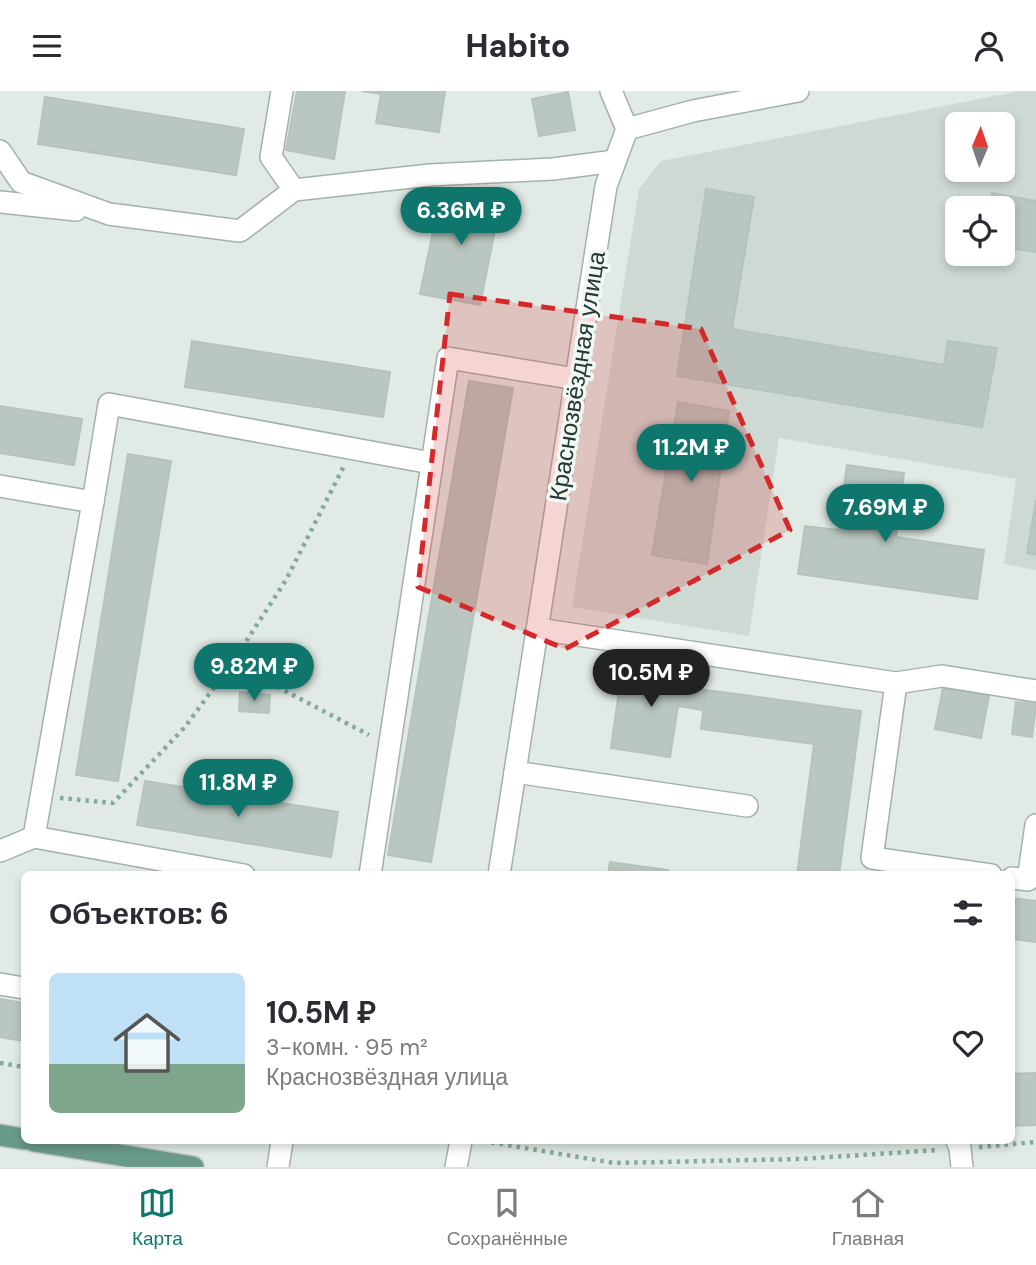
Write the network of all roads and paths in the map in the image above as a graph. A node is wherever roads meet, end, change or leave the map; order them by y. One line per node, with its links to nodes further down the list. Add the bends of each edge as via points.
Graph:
1 (282, 91): 7 (street, via 271,157)
2 (611, 91): 4 (street)
3 (798, 91): 4 (street)
4 (627, 129): 6 (street, Краснозвёздная улица)
5 (0, 151): 9 (street, via 21,182)
6 (615, 161): 7 (street); 10 (street, Краснозвёздная улица, via 606,185)
7 (294, 190): 9 (street, via 240,230)
8 (0, 202): 9 (street)
9 (109, 213)
10 (576, 379): 12 (street, via 448,358); 15 (street, Краснозвёздная улица)
11 (354, 448): 12 (street); 14 (street, via 109,404); 16 (path, via 286,580)
12 (431, 463): 27 (street)
13 (0, 486): 14 (street)
14 (93, 502): 21 (street)
15 (538, 629): 17 (street); 20 (street, Краснозвёздная улица)
16 (232, 663): 19 (path); 21 (path, via 186,727 113,803)
17 (896, 683): 18 (street, via 942,676); 29 (street, via 872,858)
18 (1036, 691)
19 (366, 734)
20 (515, 772): 22 (street); 28 (street, Краснозвёздная улица)
21 (41, 796): 24 (street)
22 (747, 806)
23 (1036, 825): 30 (street, via 1028,880)
24 (34, 837): 25 (street); 26 (street)
25 (0, 851)
26 (222, 871)
27 (371, 871)
28 (500, 871)
29 (963, 871)
30 (1015, 878)
31 (0, 984): 32 (street)
32 (21, 988)
33 (0, 1063): 34 (path)
34 (21, 1066)
35 (0, 1135): 36 (main road)
36 (21, 1138)
37 (1036, 1142): 42 (path)
38 (52, 1144): 44 (main road)
39 (282, 1144): 45 (street)
40 (460, 1144): 46 (street)
41 (499, 1144): 43 (path)
42 (960, 1152): 43 (path)
43 (614, 1165)
44 (193, 1167)
45 (278, 1167)
46 (456, 1167)

